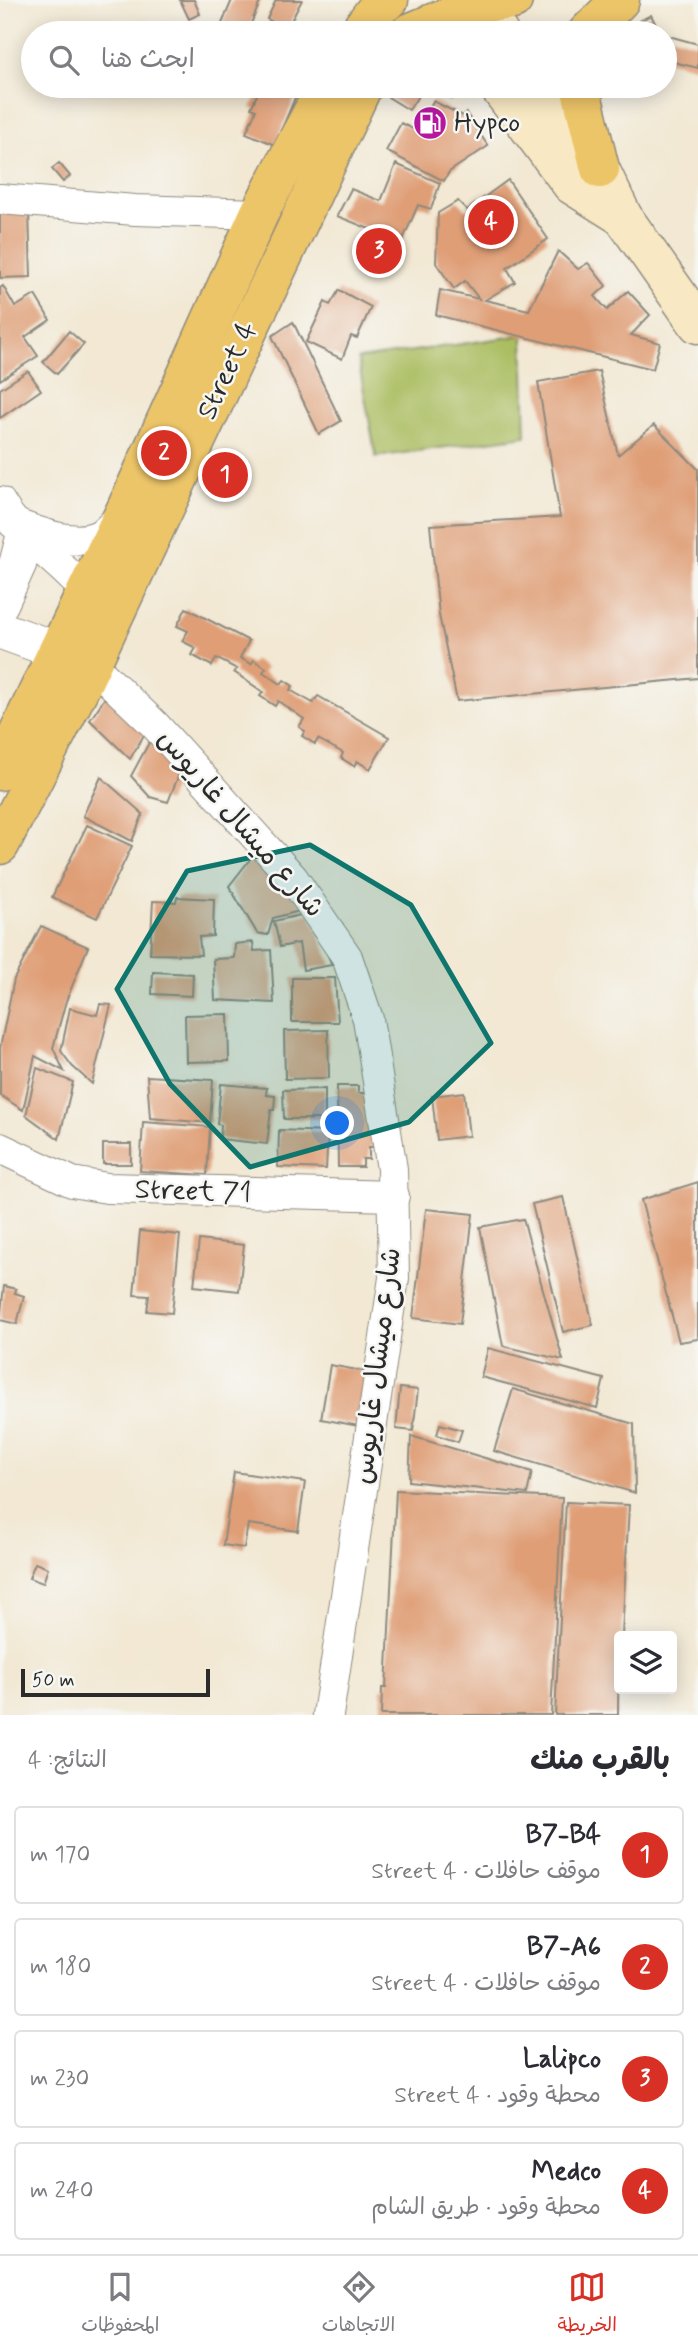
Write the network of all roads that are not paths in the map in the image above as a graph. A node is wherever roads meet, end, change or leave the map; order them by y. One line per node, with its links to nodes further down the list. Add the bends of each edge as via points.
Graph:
1 (361, 0): 5 (highway)
2 (389, 0): 6 (highway)
3 (620, 0): 8 (highway)
4 (472, 12): 7 (highway)
5 (354, 21)
6 (367, 21)
7 (445, 21)
8 (599, 21)
9 (320, 98): 16 (highway, Street 4)
10 (357, 98): 25 (highway, Street 4)
11 (507, 98): 17 (main road, via 572,185)
12 (547, 98): 14 (main road)
13 (583, 98): 14 (highway)
14 (600, 169): 17 (main road)
15 (0, 200): 16 (street)
16 (259, 214): 19 (highway, Street 4)
17 (623, 217): 18 (main road)
18 (698, 324)
19 (127, 509): 20 (street, via 103,533 87,539 56,537); 21 (highway, Street 4)
20 (13, 520): 21 (street); 22 (street, via 18,564)
21 (85, 591): 25 (highway, Street 4)
22 (0, 603)
23 (0, 630): 25 (street)
24 (0, 656): 25 (street)
25 (79, 672): 26 (highway, Street 4); 27 (highway, Street 4); 29 (street, شارع ميشال غاريوس, via 293,878 347,957 368,1019 378,1069)
26 (0, 771)
27 (0, 845)
28 (0, 1148): 29 (street, Street 71, via 72,1182 107,1188)
29 (394, 1196): 30 (street, شارع ميشال غاريوس, via 392,1298)
30 (328, 1715)

